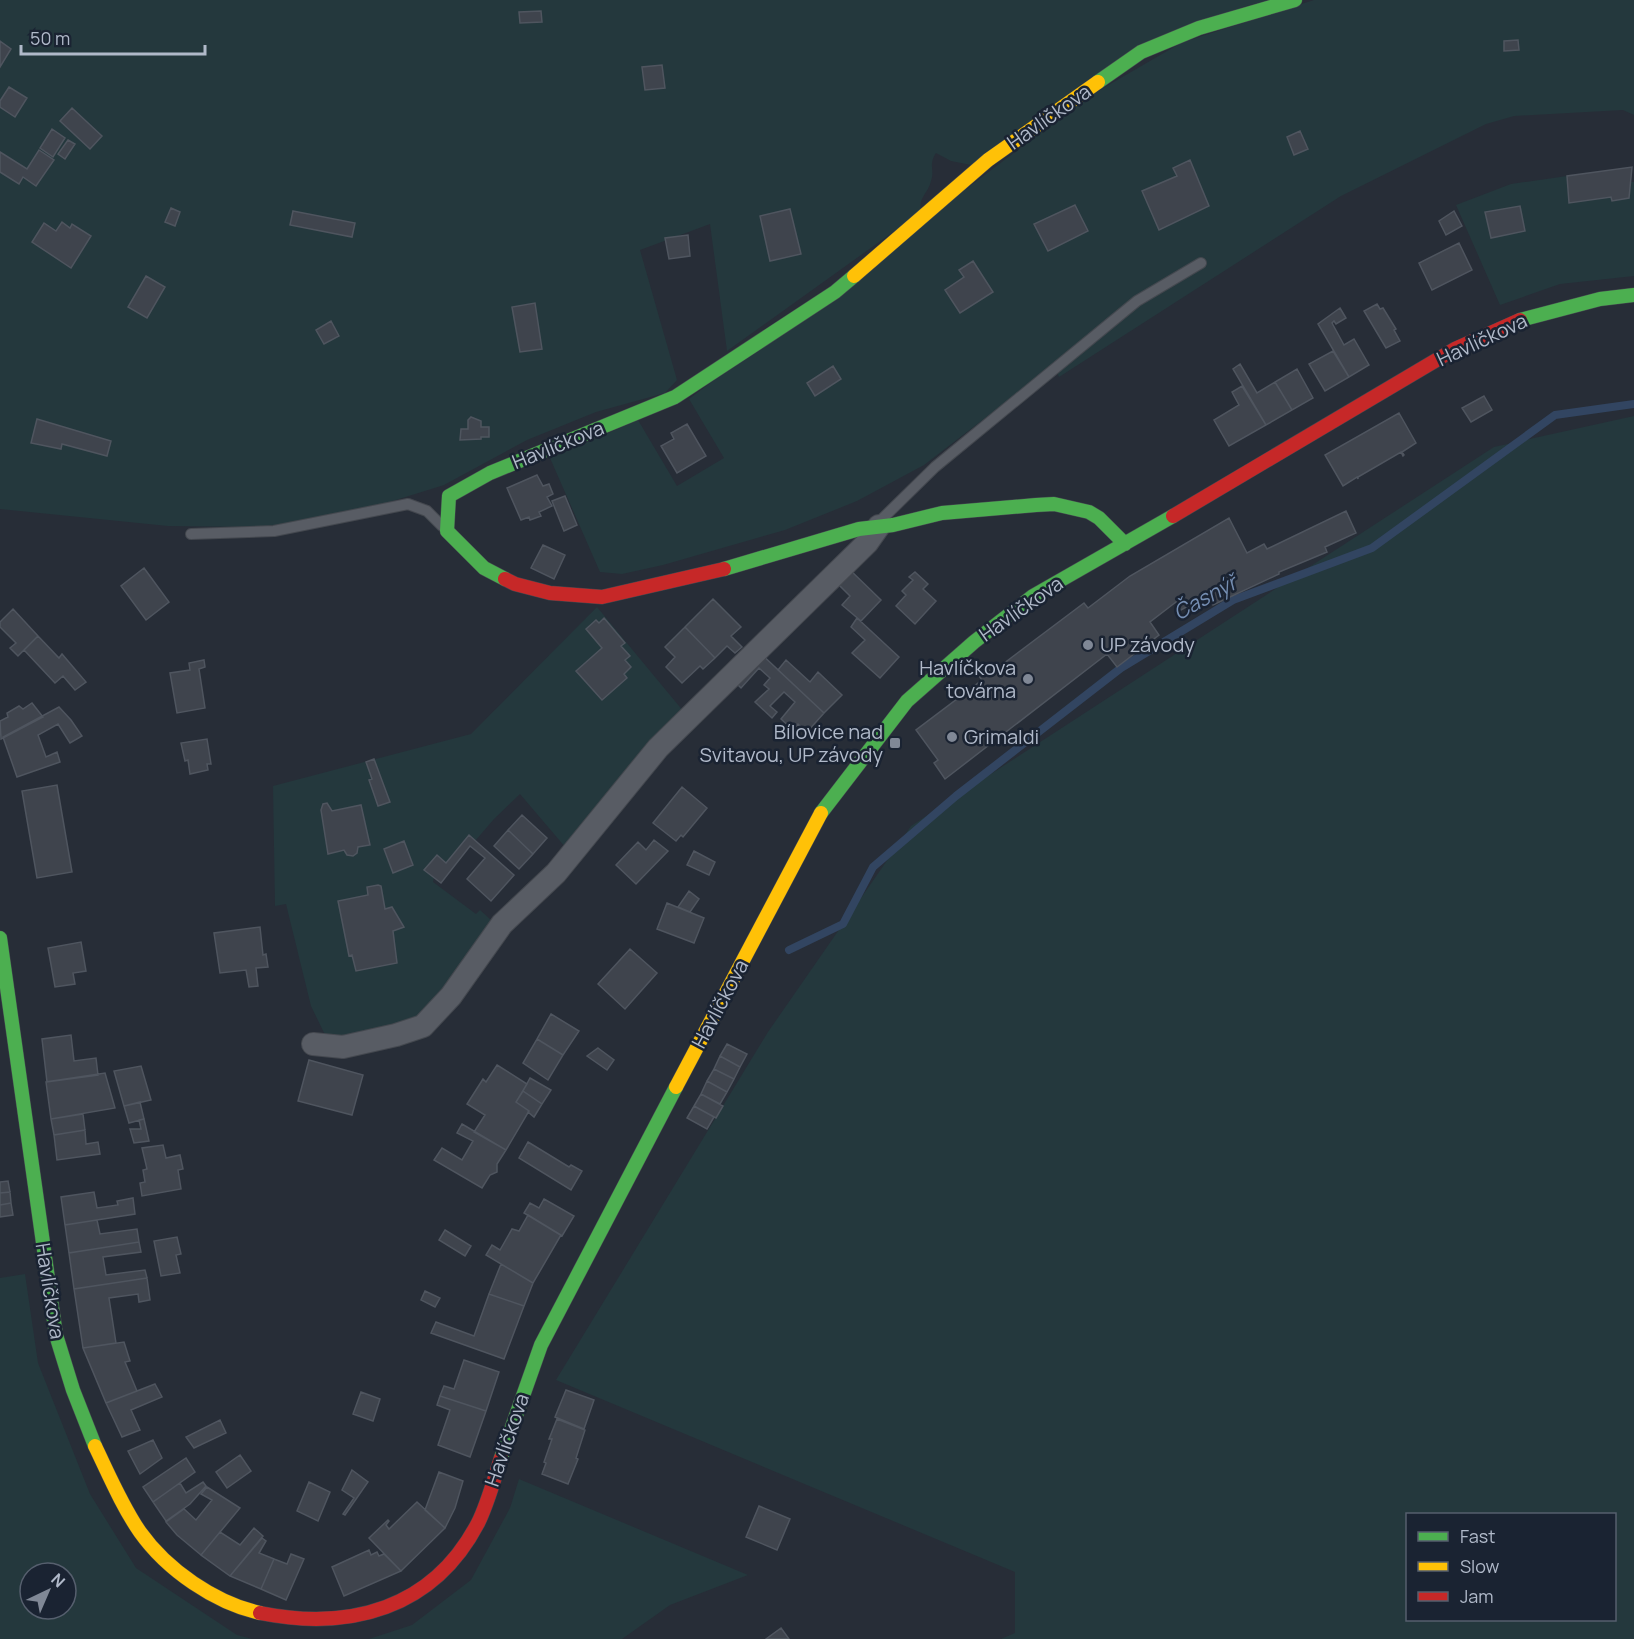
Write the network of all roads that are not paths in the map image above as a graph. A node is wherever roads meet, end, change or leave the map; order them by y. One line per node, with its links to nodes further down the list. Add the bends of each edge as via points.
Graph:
1 (1295, 0): 5 (main road, Havlíčkova, via 1199,28 1141,52 988,160 835,292 685,391 490,472 449,496)
2 (1201, 263): 4 (lane, via 1137,301 935,467)
3 (1634, 295): 7 (main road, Havlíčkova, via 1600,299 1525,318 1455,349)
4 (879, 526): 5 (main road, via 745,564 602,597 550,593 515,584 484,568); 7 (main road, via 942,513 1054,504 1089,512); 9 (street, via 867,543 658,748 556,873 502,924 452,996 423,1026 344,1047)
5 (447, 531): 6 (lane, via 427,511 408,504 274,531)
6 (191, 534)
7 (1125, 544): 8 (main road, Havlíčkova, via 1033,596 907,701 818,817 541,1345 475,1527 441,1575 414,1595 355,1622 286,1626 239,1612 187,1581 144,1536 122,1501 83,1418 56,1335)
8 (0, 938)
9 (313, 1044)

